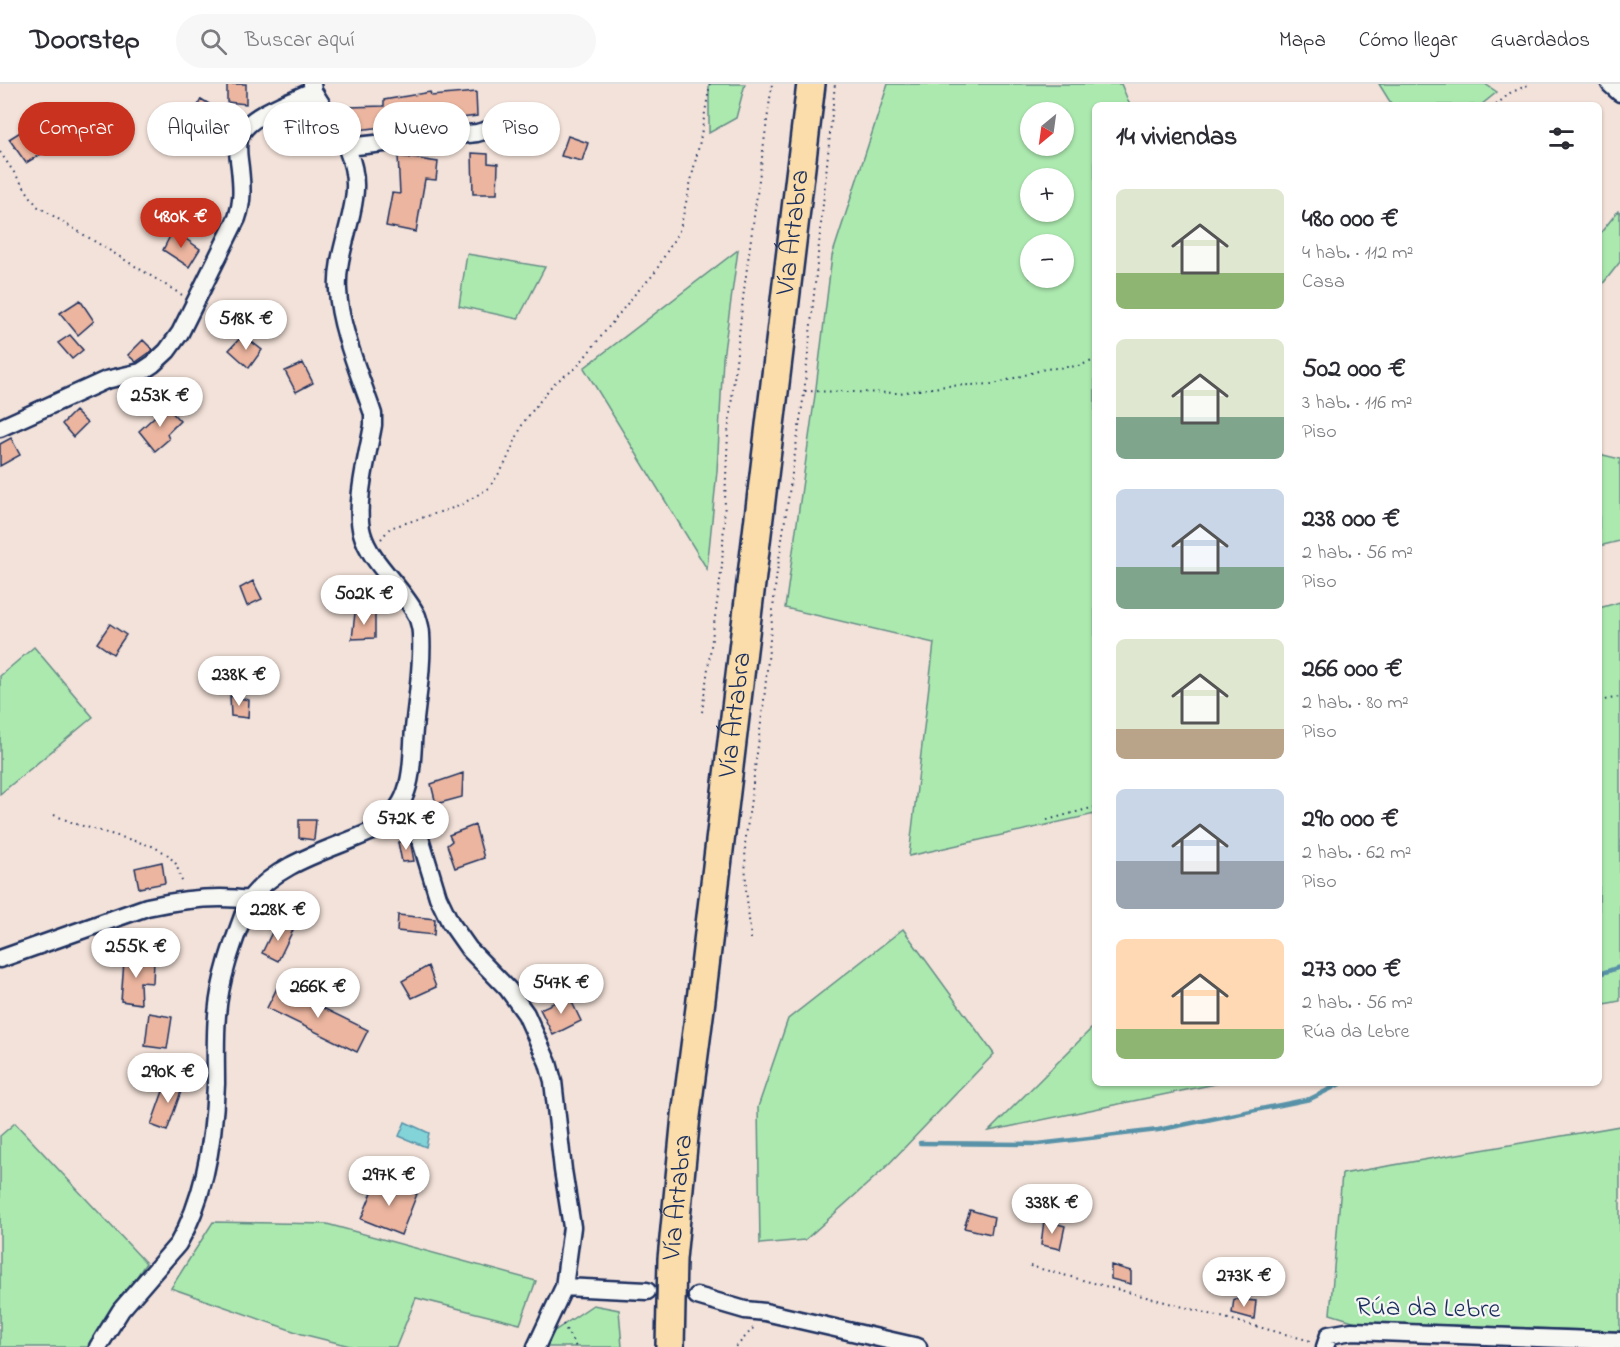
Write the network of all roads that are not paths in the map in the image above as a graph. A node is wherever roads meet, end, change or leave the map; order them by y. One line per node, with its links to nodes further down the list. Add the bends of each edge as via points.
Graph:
1 (811, 84): 20 (highway, Vía Ártabra, via 686,1116 672,1259)
2 (1610, 84): 4 (street)
3 (312, 87): 5 (street); 9 (street, via 243,129 238,150 242,204 168,351 141,372 106,380)
4 (1620, 93)
5 (321, 102)
6 (482, 132): 7 (street)
7 (361, 145)
8 (351, 156): 10 (street, via 354,200 340,258 338,289 341,313 373,414 359,511 362,534 407,598 421,632 410,776)
9 (0, 428)
10 (400, 806): 11 (street, via 392,817 370,832 280,873); 13 (street, via 417,828 438,897 450,922 520,1005 548,1063 554,1081 572,1227)
11 (249, 900): 12 (street, via 170,902 147,907); 18 (street, via 221,985 216,1087 200,1190 178,1244 121,1310)
12 (0, 959)
13 (564, 1287): 14 (street); 19 (street)
14 (647, 1292)
15 (697, 1296): 21 (street)
16 (1327, 1341): 17 (street, Rúa da Lebre, via 1352,1330)
17 (1620, 1341)
18 (98, 1347)
19 (536, 1347)
20 (670, 1347)
21 (918, 1347)

